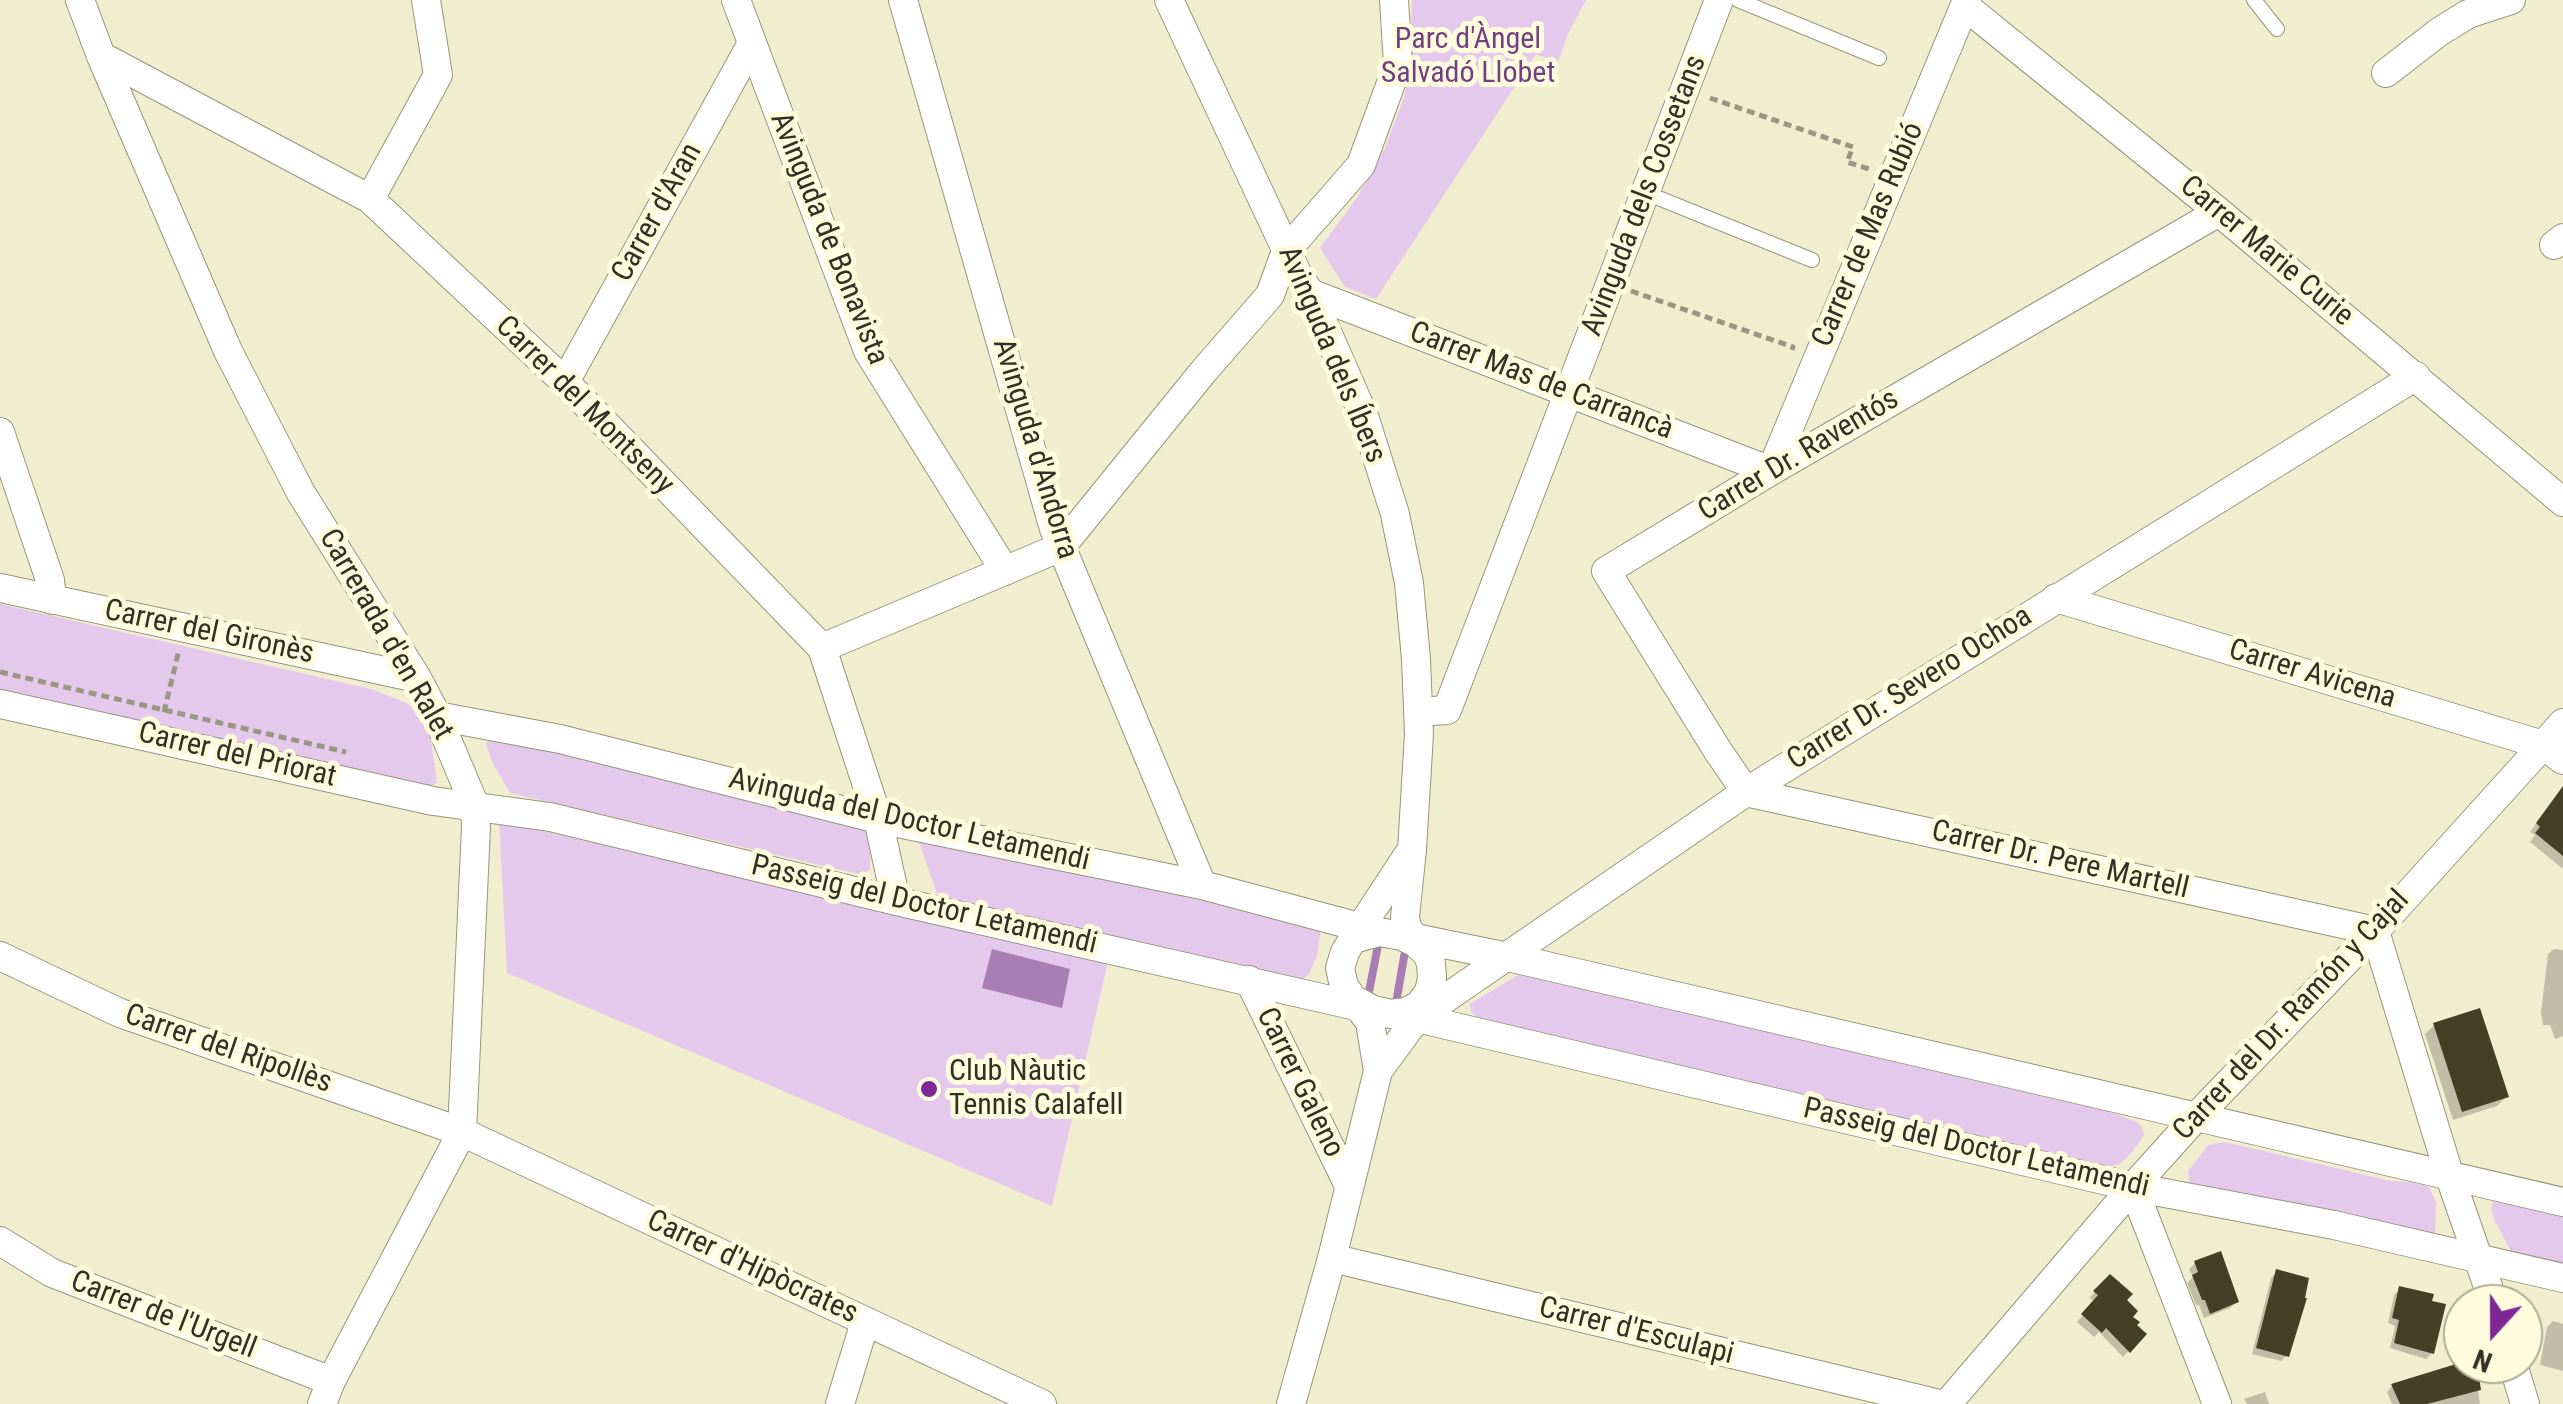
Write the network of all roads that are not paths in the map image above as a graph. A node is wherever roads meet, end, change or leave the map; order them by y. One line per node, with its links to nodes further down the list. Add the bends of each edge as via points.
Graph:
1 (80, 0): 14 (street, Carrerada d'en Ralet)
2 (426, 0): 18 (street, via 438,75)
3 (736, 0): 13 (street, Avinguda de Bonavista)
4 (903, 0): 29 (street, Avinguda d'Andorra)
5 (1169, 0): 20 (street, Avinguda dels Íbers)
6 (1394, 0): 20 (street, via 1398,64 1361,164)
7 (1720, 0): 17 (street, Avinguda dels Cossetans)
8 (1738, 0): 15 (lane)
9 (2254, 0): 12 (lane)
10 (2511, 0): 16 (street, via 2468,14)
11 (1966, 3): 19 (street, Carrer Marie Curie); 27 (street, Carrer de Mas Rubió)
12 (2277, 29)
13 (751, 45): 24 (street, Carrer d'Aran); 30 (street, Avinguda de Bonavista, via 868,351)
14 (100, 56): 18 (street, Carrer del Montseny); 35 (street, Carrerada d'en Ralet, via 237,369 301,493)
15 (1879, 58)
16 (2386, 73)
17 (1646, 193): 21 (lane); 25 (street, Avinguda dels Cossetans)
18 (370, 198): 24 (street, Carrer del Montseny)
19 (2219, 212): 23 (street, Carrer Marie Curie); 27 (street, Carrer Dr. Raventós)
20 (1286, 251): 22 (street, Avinguda dels Íbers); 29 (street, via 1270,296)
21 (1812, 260)
22 (1310, 293): 25 (street, Carrer Mas de Carrancà); 37 (street, Avinguda dels Íbers, via 1364,416 1395,514)
23 (2416, 376): 28 (street, Carrer Marie Curie); 32 (street, Carrer Dr. Severo Ochoa)
24 (565, 382): 34 (street, Carrer del Montseny)
25 (1570, 392): 27 (street, Carrer Mas de Carrancà); 37 (street, Avinguda dels Cossetans, via 1447,710)
26 (0, 432): 33 (street)
27 (1771, 470): 41 (street, Carrer Dr. Raventós, via 1606,571)
28 (2563, 502)
29 (1061, 547): 30 (street); 45 (street, Avinguda d'Andorra)
30 (1005, 571): 34 (street)
31 (0, 588): 33 (street, Carrer del Gironès)
32 (2056, 598): 40 (street, Carrer Avicena); 41 (street, Carrer Dr. Severo Ochoa)
33 (52, 600): 35 (street, Carrer del Gironès)
34 (822, 648): 43 (street, Carrer del Montseny)
35 (417, 678): 38 (street, Carrerada d'en Ralet)
36 (0, 704): 42 (street, Carrer del Priorat)
37 (1418, 712): 44 (street, Avinguda dels Íbers)
38 (437, 716): 42 (street, Carrerada d'en Ralet); 43 (street, Avinguda del Doctor Letamendi, via 560,739)
39 (2563, 723): 40 (street, Carrer del Dr. Ramón y Cajal)
40 (2553, 753): 47 (street, Carrer del Dr. Ramón y Cajal)
41 (1746, 792): 47 (street, Carrer Dr. Pere Martell); 50 (street, Carrer Dr. Severo Ochoa)
42 (474, 806): 46 (street, Passeig del Doctor Letamendi, via 550,817); 55 (street, Carrerada d'en Ralet)
43 (878, 818): 45 (street, Avinguda del Doctor Letamendi); 46 (street, Carrer del Montseny)
44 (1412, 850): 48 (street, Avinguda dels Íbers); 48 (street, Avinguda dels Íbers, via 1407,928)
45 (1202, 884): 48 (street, Avinguda del Doctor Letamendi)
46 (896, 901): 51 (street, Passeig del Doctor Letamendi)
47 (2375, 931): 54 (street, Carrer del Dr. Ramón y Cajal); 56 (street)
48 (1390, 938): 50 (street); 52 (street, via 1345,952 1340,968 1344,986); 52 (street, Carrer Galeno, via 1431,964 1432,978 1429,992)
49 (0, 956): 55 (street, Carrer del Ripollès, via 120,1013)
50 (1508, 957): 52 (street, Carrer Dr. Severo Ochoa); 54 (street)
51 (1250, 980): 52 (street, Passeig del Doctor Letamendi); 57 (street, Carrer Galeno)
52 (1378, 1010): 53 (street, Carrer Galeno); 53 (street, Carrer Galeno, via 1370,1022); 58 (street, Passeig del Doctor Letamendi)
53 (1378, 1071): 57 (street, Carrer Galeno)
54 (2196, 1116): 56 (street); 58 (street, Carrer del Dr. Ramón y Cajal)
55 (462, 1132): 65 (street, Carrer d'Hipòcrates); 66 (street, Carrerada d'en Ralet)
56 (2449, 1174): 59 (street); 62 (street)
57 (1349, 1186): 61 (street, Carrer Galeno)
58 (2132, 1187): 62 (street, Passeig del Doctor Letamendi); 71 (street, Carrer del Dr. Ramón y Cajal); 72 (street)
59 (2563, 1202)
60 (0, 1241): 66 (street, Carrer de l'Urgell, via 52,1273)
61 (1332, 1258): 69 (street, Carrer Galeno); 70 (street, Carrer d'Esculapi)
62 (2478, 1258): 63 (street, Passeig del Doctor Letamendi); 64 (street)
63 (2563, 1278)
64 (2487, 1284)
65 (866, 1322): 67 (street); 68 (street, Carrer d'Hipòcrates)
66 (327, 1393)
67 (840, 1404)
68 (1042, 1404)
69 (1291, 1404)
70 (1940, 1404)
71 (1947, 1404)
72 (2217, 1404)

